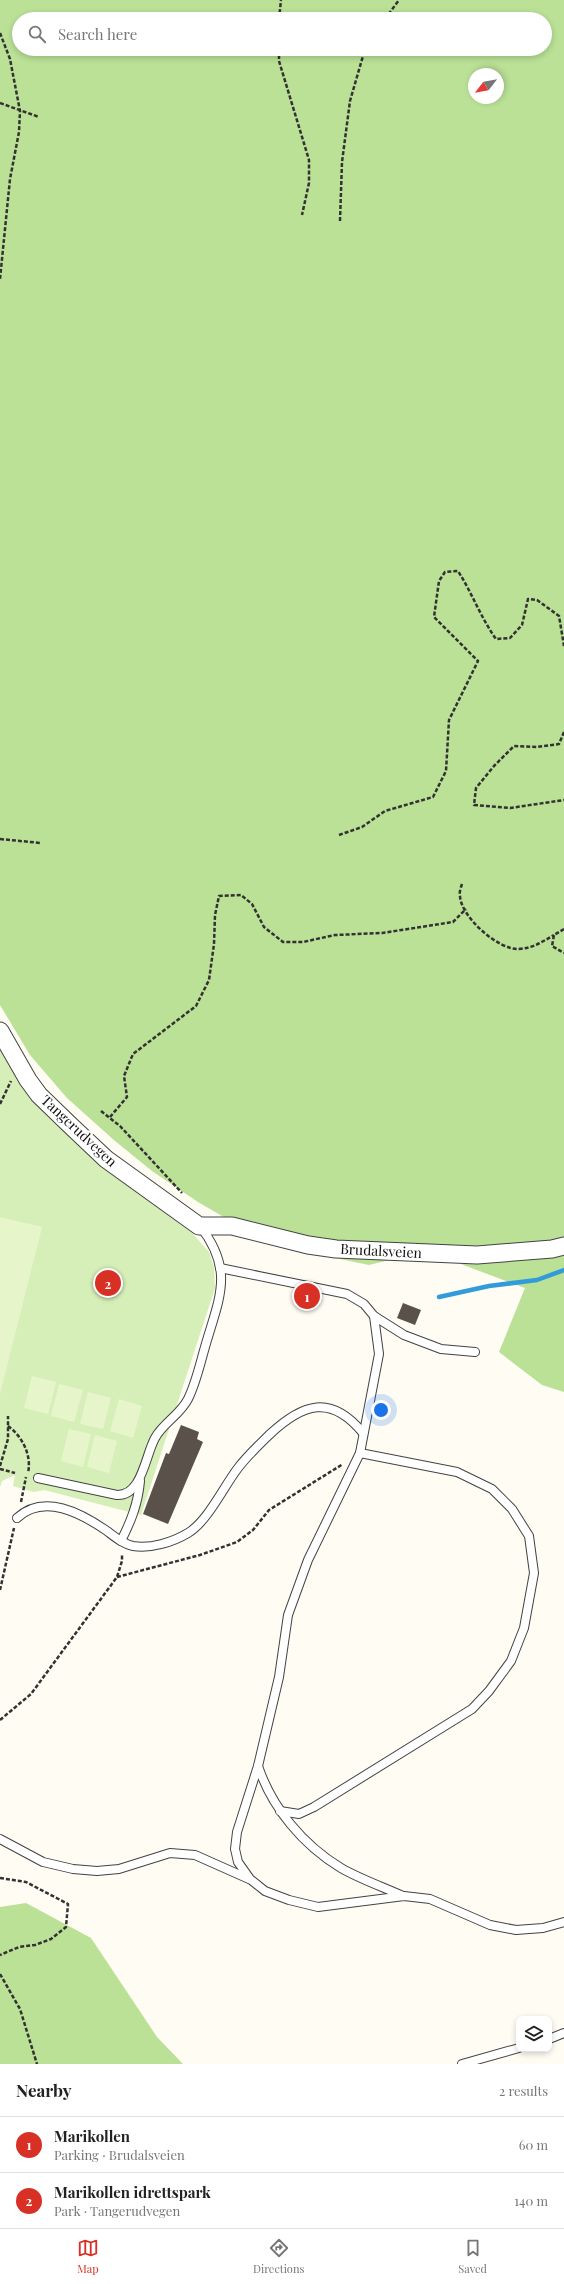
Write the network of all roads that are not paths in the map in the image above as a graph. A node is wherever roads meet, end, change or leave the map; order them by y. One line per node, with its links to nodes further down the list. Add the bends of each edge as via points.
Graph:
1 (0, 1031): 2 (street, Tangerudvegen, via 39,1095 106,1159)
2 (199, 1226): 3 (street, Brudalsveien, via 232,1226 308,1245 336,1249 477,1255); 4 (lane, via 215,1249)
3 (564, 1246)
4 (220, 1268): 5 (lane, via 347,1294 364,1304); 9 (lane, via 222,1287 192,1390 183,1407 161,1428)
5 (374, 1316): 6 (lane, via 404,1335 425,1344 441,1349); 7 (lane, via 380,1354)
6 (474, 1352)
7 (363, 1433): 8 (lane); 12 (lane, via 352,1419 340,1411 322,1406 303,1409 286,1419 239,1466 192,1530 168,1542 151,1546 133,1546)
8 (360, 1453): 13 (lane, via 308,1560 288,1615 279,1677); 14 (lane, via 457,1472 492,1489 512,1509 529,1536 534,1573 524,1628 511,1661 500,1678 472,1709 314,1807 299,1814)
9 (141, 1471): 10 (lane, via 131,1492 121,1495); 12 (lane, via 138,1499)
10 (38, 1478)
11 (17, 1518): 12 (lane, via 34,1506 45,1505 66,1509 90,1519)
12 (121, 1542)
13 (258, 1766): 14 (lane, via 265,1786); 16 (lane, via 237,1832 235,1849 238,1862)
14 (280, 1811): 17 (lane, via 310,1845 342,1868)
15 (0, 1839): 16 (lane, via 43,1862 73,1869 119,1869 170,1852 195,1855)
16 (250, 1879): 17 (lane, via 265,1891 318,1907)
17 (404, 1896): 18 (lane, via 430,1899 490,1925 516,1930 543,1928)
18 (564, 1922)
19 (564, 2033): 20 (lane)
20 (552, 2038)
21 (516, 2049): 22 (lane)
22 (462, 2064)

